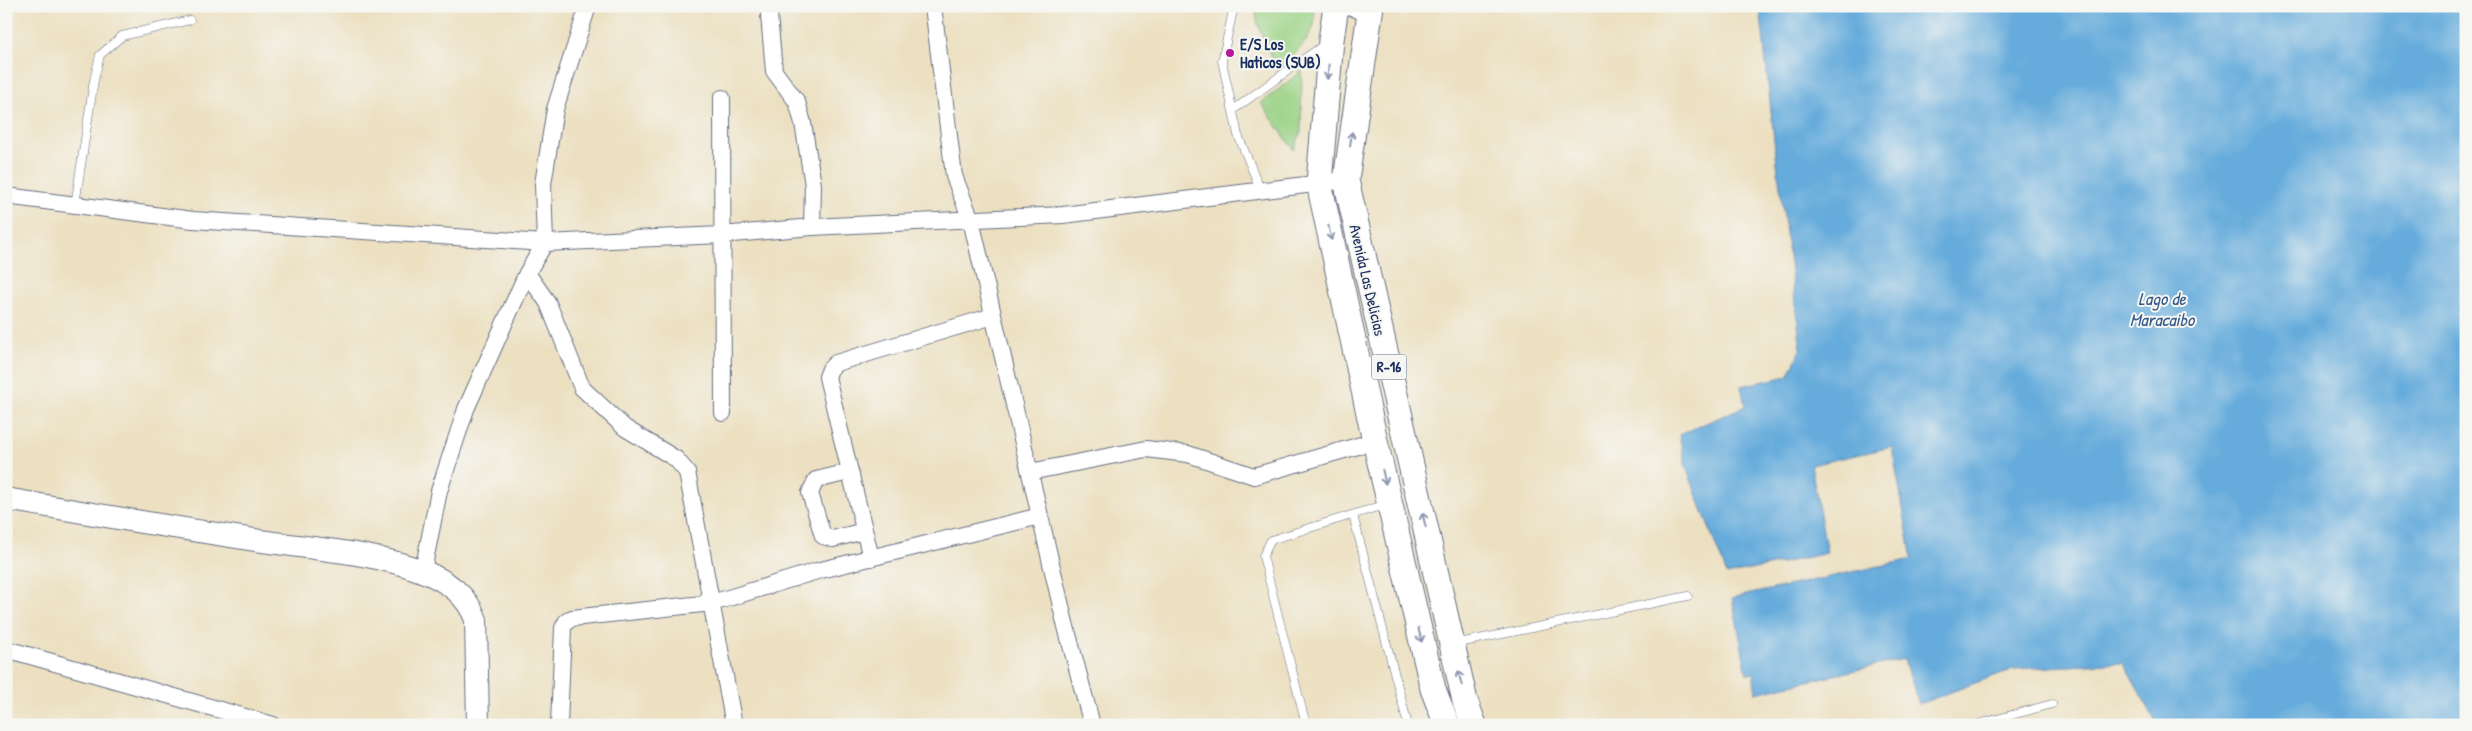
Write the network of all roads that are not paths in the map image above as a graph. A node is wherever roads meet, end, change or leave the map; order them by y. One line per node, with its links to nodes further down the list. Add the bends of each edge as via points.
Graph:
1 (588, 6): 19 (street, via 555,109 543,184)
2 (772, 6): 17 (street, via 769,15 774,71 797,102 803,123 813,184)
3 (934, 6): 16 (street, via 954,176)
4 (1234, 6): 10 (lane, via 1222,61)
5 (1336, 6): 8 (main road, Avenida Las Delicias / R-16)
6 (1363, 9): 11 (main road, Avenida Las Delicias / R-16, one-way to 6)
7 (190, 20): 15 (lane, via 122,36 100,55)
8 (1331, 40): 10 (lane); 12 (main road, Avenida Las Delicias / R-16, one-way to 12)
9 (722, 98): 18 (street)
10 (1232, 110): 13 (lane, via 1238,136)
11 (1346, 180): 12 (street); 22 (main road, Avenida Las Delicias / R-16)
12 (1319, 183): 13 (street); 23 (main road, Avenida Las Delicias / R-16, one-way to 23)
13 (1262, 191): 16 (street, via 1063,215)
14 (6, 196): 15 (street)
15 (75, 205): 19 (street, via 193,220)
16 (971, 220): 17 (street); 21 (street)
17 (812, 226): 18 (street)
18 (721, 234): 19 (street); 24 (street)
19 (545, 243): 20 (street)
20 (527, 273): 34 (street, via 466,408 439,491); 36 (street, via 548,303 582,388 625,428 676,459 687,472)
21 (994, 316): 26 (street, via 836,363 830,369 827,377); 27 (street)
22 (1397, 406): 23 (main road); 37 (main road, Avenida Las Delicias / R-16, one-way to 22)
23 (1368, 412): 25 (main road, Avenida Las Delicias / R-16)
24 (724, 413)
25 (1375, 441): 27 (street, via 1254,476 1188,454 1146,449); 29 (main road, Avenida Las Delicias / R-16, one-way to 29)
26 (849, 472): 32 (street); 32 (street, via 816,480 810,493 823,536 833,539)
27 (1030, 472): 31 (street)
28 (6, 499): 34 (street, via 370,558)
29 (1390, 503): 30 (lane); 47 (main road, Avenida Las Delicias / R-16, one-way to 47, via 1433,689)
30 (1353, 515): 45 (lane, via 1271,540 1263,556); 46 (lane)
31 (1040, 516): 33 (street); 44 (street)
32 (864, 531): 33 (street)
33 (871, 558): 36 (street)
34 (423, 571): 41 (street, via 456,589 471,605 476,620)
35 (1688, 596): 37 (lane)
36 (712, 603): 42 (street, via 572,618 566,622 563,628); 43 (street)
37 (1452, 644): 48 (main road, Avenida Las Delicias / R-16, one-way to 37)
38 (6, 649): 40 (street)
39 (2052, 704): 49 (lane)
40 (273, 725)
41 (478, 725)
42 (559, 725)
43 (734, 725)
44 (1092, 725)
45 (1306, 725)
46 (1408, 725)
47 (1447, 725)
48 (1474, 725)
49 (1975, 725)

